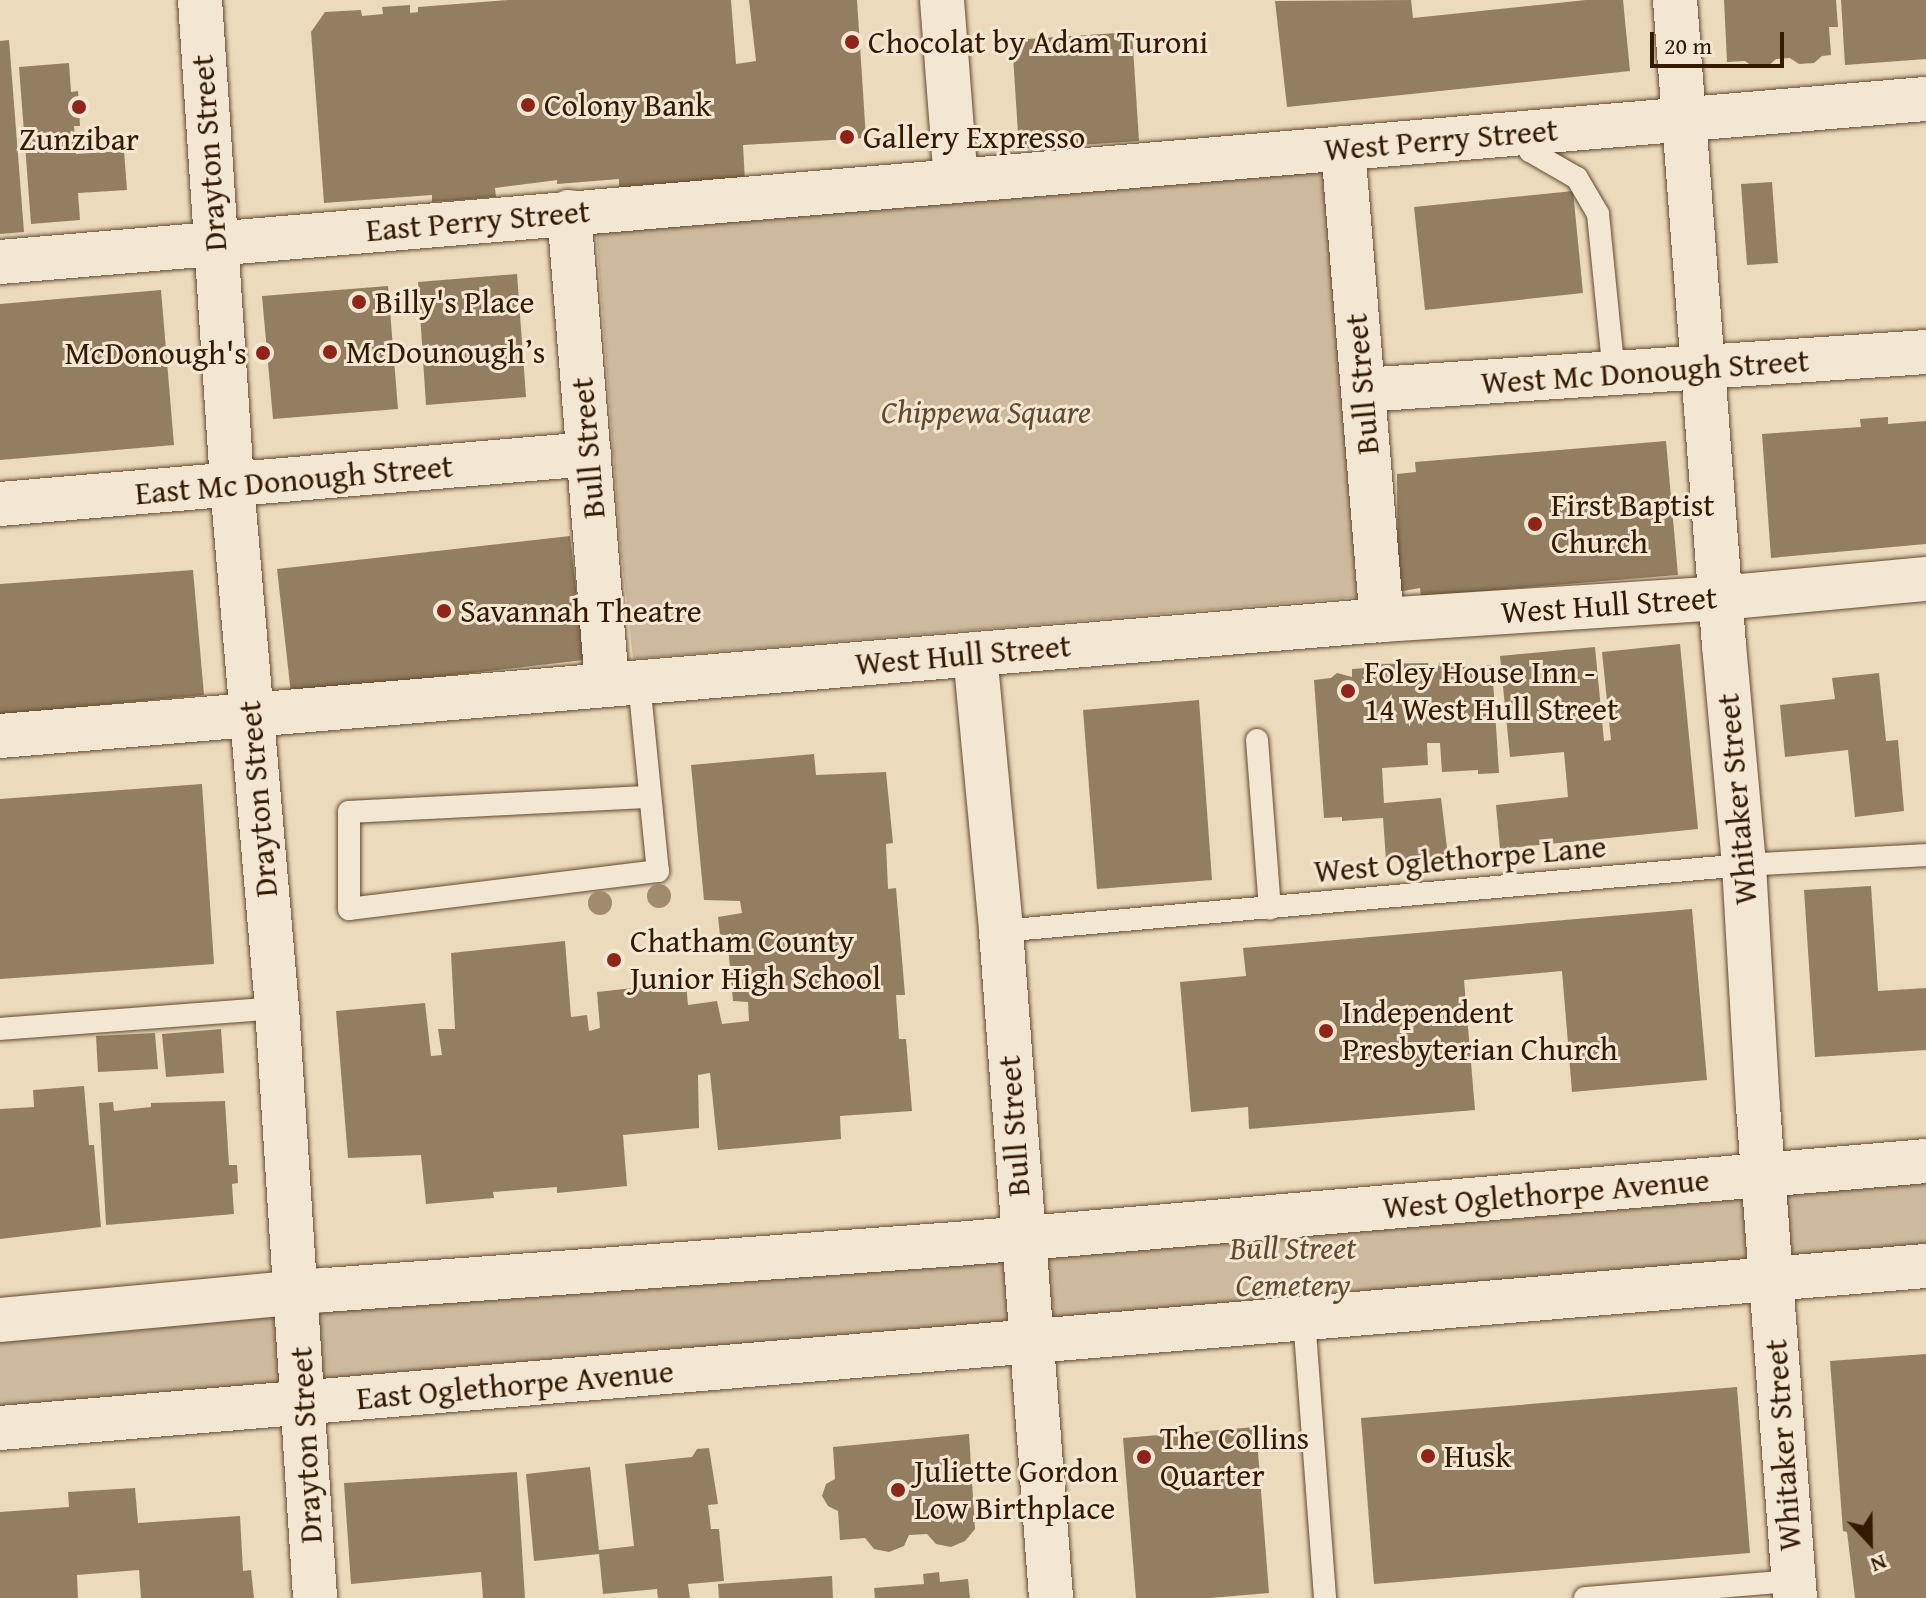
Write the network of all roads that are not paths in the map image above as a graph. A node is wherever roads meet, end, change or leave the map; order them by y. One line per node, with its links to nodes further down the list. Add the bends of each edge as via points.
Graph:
1 (200, 0): 10 (street, Drayton Street)
2 (942, 0): 8 (street)
3 (1675, 0): 5 (street, Whitaker Street)
4 (1926, 99): 5 (street, West Perry Street)
5 (1684, 120): 6 (street, West Perry Street); 13 (street, Whitaker Street)
6 (1518, 133): 7 (street, West Perry Street); 14 (lane, via 1530,151 1577,178 1598,214)
7 (1343, 148): 8 (street, West Perry Street); 15 (street, Bull Street)
8 (956, 180): 9 (street, East Perry Street)
9 (569, 212): 10 (street, East Perry Street); 16 (street, Bull Street)
10 (215, 246): 11 (street, East Perry Street); 17 (street, Drayton Street)
11 (0, 262)
12 (1926, 352): 13 (street, West Mc Donough Street)
13 (1703, 369): 14 (street, West Mc Donough Street); 20 (street, Whitaker Street)
14 (1614, 375): 15 (street, West Mc Donough Street)
15 (1363, 390): 21 (street, Bull Street)
16 (589, 454): 17 (street, East Mc Donough Street); 23 (street, Bull Street)
17 (232, 485): 18 (street, East Mc Donough Street); 24 (street, Drayton Street)
18 (0, 504)
19 (1926, 579): 20 (street, West Hull Street)
20 (1720, 598): 21 (street, West Hull Street); 29 (street, Whitaker Street)
21 (1382, 620): 22 (street, West Hull Street)
22 (975, 654): 23 (street, West Hull Street); 31 (street, Bull Street)
23 (623, 683): 24 (street, West Hull Street); 27 (lane)
24 (251, 716): 25 (street, West Hull Street); 32 (street, Drayton Street)
25 (0, 736)
26 (1257, 740): 30 (lane)
27 (650, 797): 27 (lane, via 658,871 349,909 349,812)
28 (1926, 855): 29 (lane, West Oglethorpe Lane)
29 (1744, 865): 30 (lane, West Oglethorpe Lane); 35 (street, Whitaker Street)
30 (1270, 908): 31 (lane, West Oglethorpe Lane)
31 (1001, 931): 36 (street, Bull Street)
32 (277, 1008): 33 (lane); 39 (street, Drayton Street)
33 (0, 1029)
34 (1926, 1161): 35 (street, West Oglethorpe Avenue)
35 (1763, 1175): 36 (street, West Oglethorpe Avenue); 38 (street, Whitaker Street)
36 (1022, 1239): 39 (street); 42 (street, Bull Street)
37 (1926, 1266): 38 (street)
38 (1771, 1279): 40 (street); 45 (street, Whitaker Street)
39 (297, 1292): 41 (street); 43 (street, Drayton Street)
40 (1304, 1318): 42 (street); 48 (lane)
41 (0, 1320)
42 (1030, 1341): 43 (street, East Oglethorpe Avenue); 47 (street, Bull Street)
43 (304, 1403): 44 (street, East Oglethorpe Avenue); 46 (street, Drayton Street)
44 (0, 1428)
45 (1794, 1589): 49 (lane)
46 (315, 1598)
47 (1051, 1598)
48 (1325, 1598)
49 (1585, 1598)

